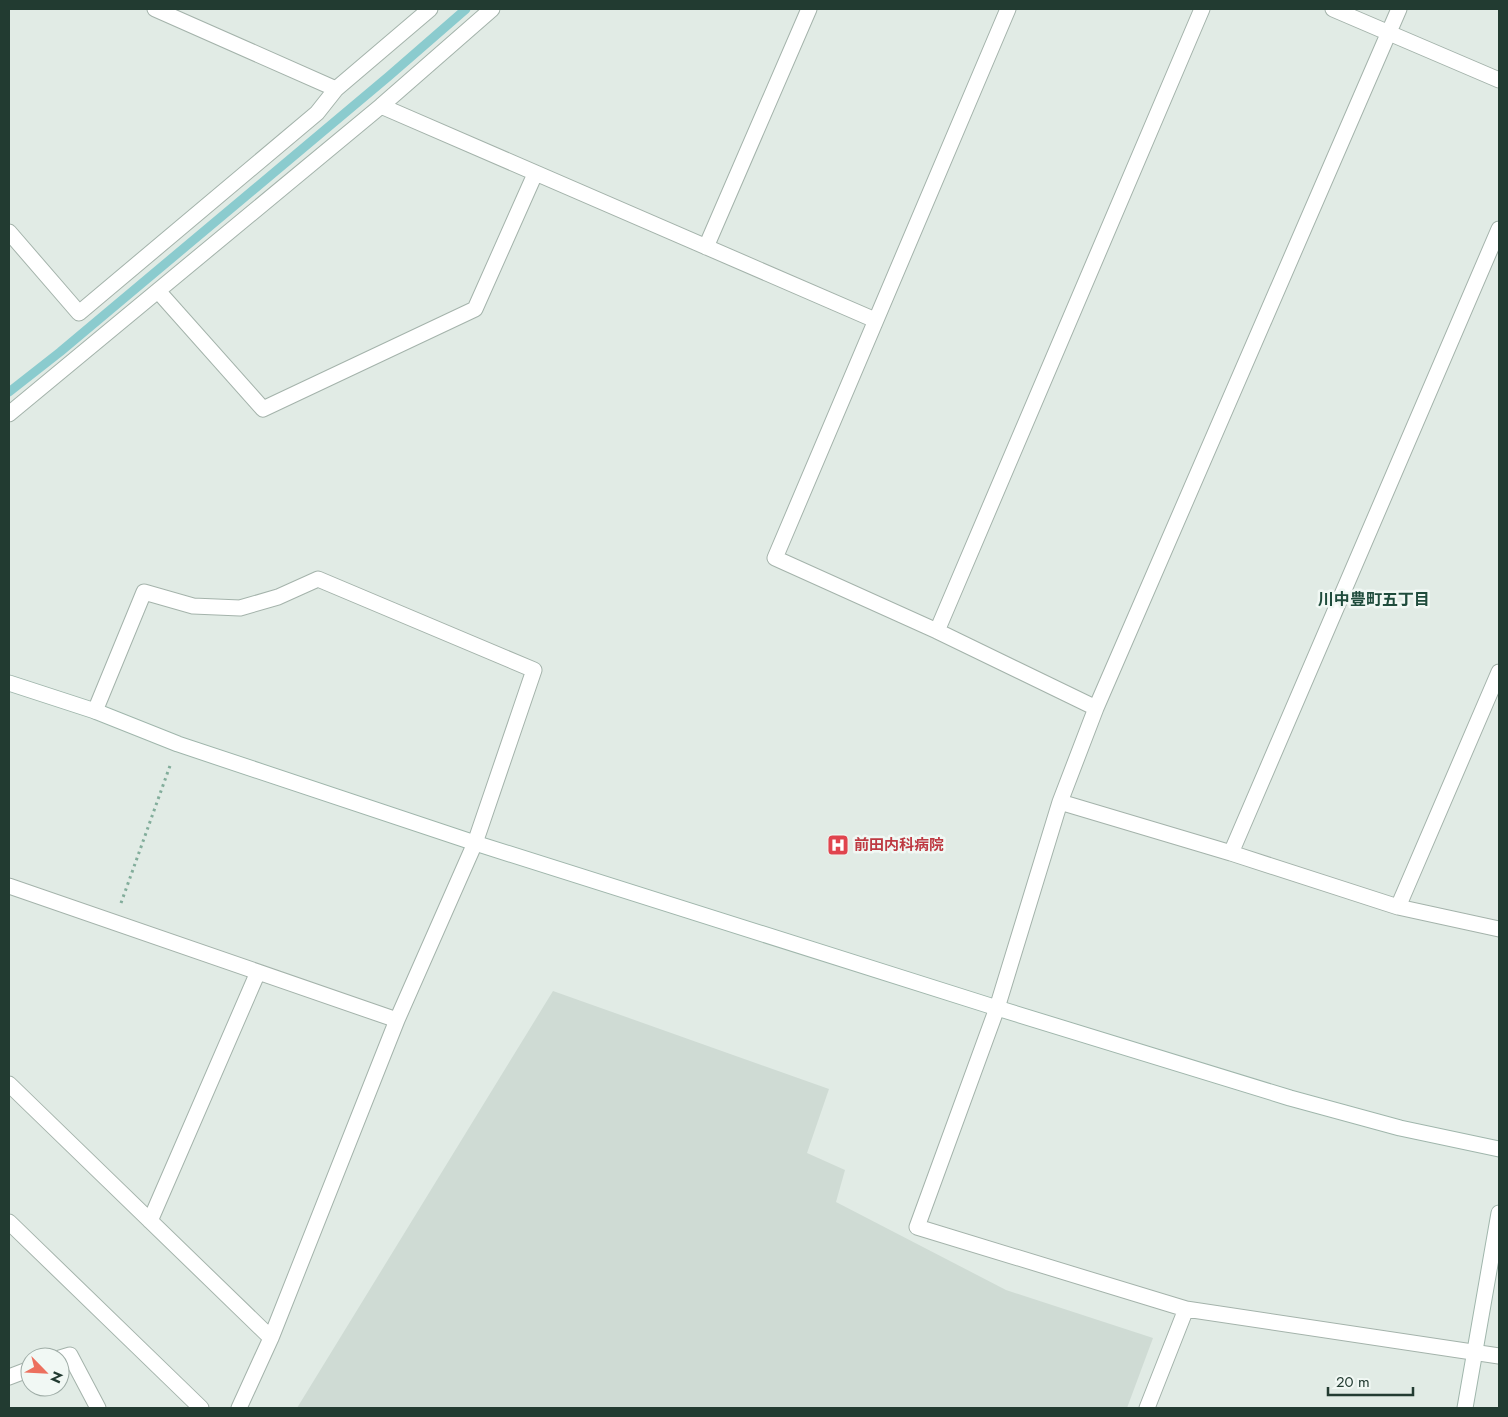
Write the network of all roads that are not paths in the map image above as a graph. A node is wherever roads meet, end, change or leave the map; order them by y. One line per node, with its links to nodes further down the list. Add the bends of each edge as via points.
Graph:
1 (155, 9): 11 (street)
2 (430, 9): 11 (street)
3 (492, 9): 12 (street)
4 (808, 9): 16 (street)
5 (1008, 9): 18 (street)
6 (1202, 9): 20 (street)
7 (1333, 9): 9 (street)
8 (1399, 9): 9 (street)
9 (1388, 32): 10 (street); 23 (street)
10 (1499, 80)
11 (336, 90): 15 (street, via 318,113 78,313)
12 (381, 106): 13 (street); 17 (street)
13 (535, 174): 16 (street); 17 (street, via 475,309 263,408)
14 (1499, 229): 27 (street)
15 (9, 232)
16 (706, 247): 18 (street)
17 (158, 291): 19 (street)
18 (875, 320): 20 (street, via 775,558)
19 (9, 414)
20 (936, 631): 23 (street)
21 (1499, 672): 29 (street)
22 (9, 683): 24 (street)
23 (1096, 708): 25 (street)
24 (95, 711): 26 (street, via 178,744); 26 (street, via 144,592 193,606 240,608 278,597 318,579 534,670)
25 (1060, 802): 27 (street); 32 (street)
26 (474, 843): 32 (street); 33 (street)
27 (1231, 853): 29 (street)
28 (9, 886): 31 (street)
29 (1398, 907): 30 (street)
30 (1499, 929)
31 (258, 972): 33 (street); 37 (street)
32 (997, 1008): 35 (street, via 1308,1103 1400,1128); 39 (street, via 917,1227)
33 (396, 1020): 40 (street)
34 (9, 1084): 37 (street)
35 (1499, 1149)
36 (1499, 1213): 41 (street)
37 (150, 1221): 40 (street)
38 (9, 1222): 45 (street)
39 (1186, 1309): 41 (street); 47 (street)
40 (271, 1338): 46 (street)
41 (1474, 1351): 43 (street); 48 (street)
42 (70, 1355): 44 (street)
43 (1499, 1356)
44 (98, 1408)
45 (201, 1408)
46 (239, 1408)
47 (1147, 1408)
48 (1465, 1408)

